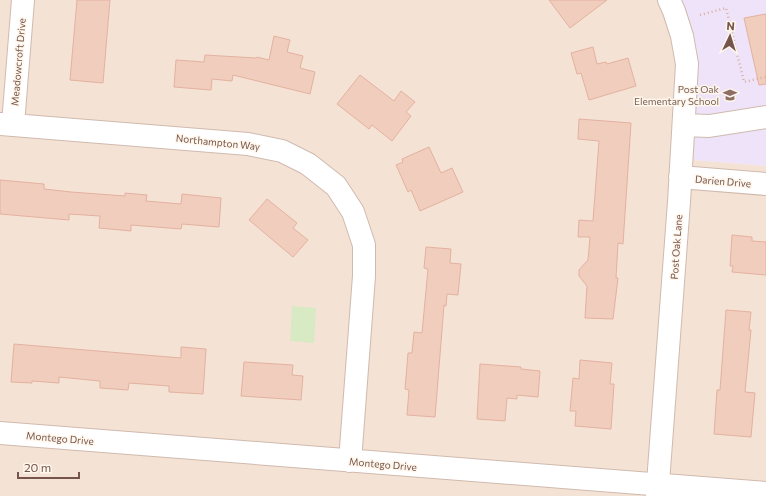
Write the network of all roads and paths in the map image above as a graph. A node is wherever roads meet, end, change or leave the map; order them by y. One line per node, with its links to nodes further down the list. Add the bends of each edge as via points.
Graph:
1 (23, 0): 6 (street, Meadowcroft Drive)
2 (669, 0): 7 (street, Post Oak Lane, via 682,36 687,64)
3 (700, 14): 4 (path, via 726,8 744,82)
4 (766, 77)
5 (766, 117): 7 (street, via 709,126)
6 (7, 124): 11 (street, Northampton Way, via 248,144 282,151 308,164 336,186 353,212 364,245 364,276)
7 (684, 125): 8 (street, Post Oak Lane)
8 (680, 177): 9 (street, Darien Drive); 12 (street, Post Oak Lane)
9 (766, 184)
10 (0, 433): 11 (street, Montego Drive)
11 (350, 461): 12 (street, Montego Drive)
12 (657, 491): 13 (street, Montego Drive)
13 (766, 493)

